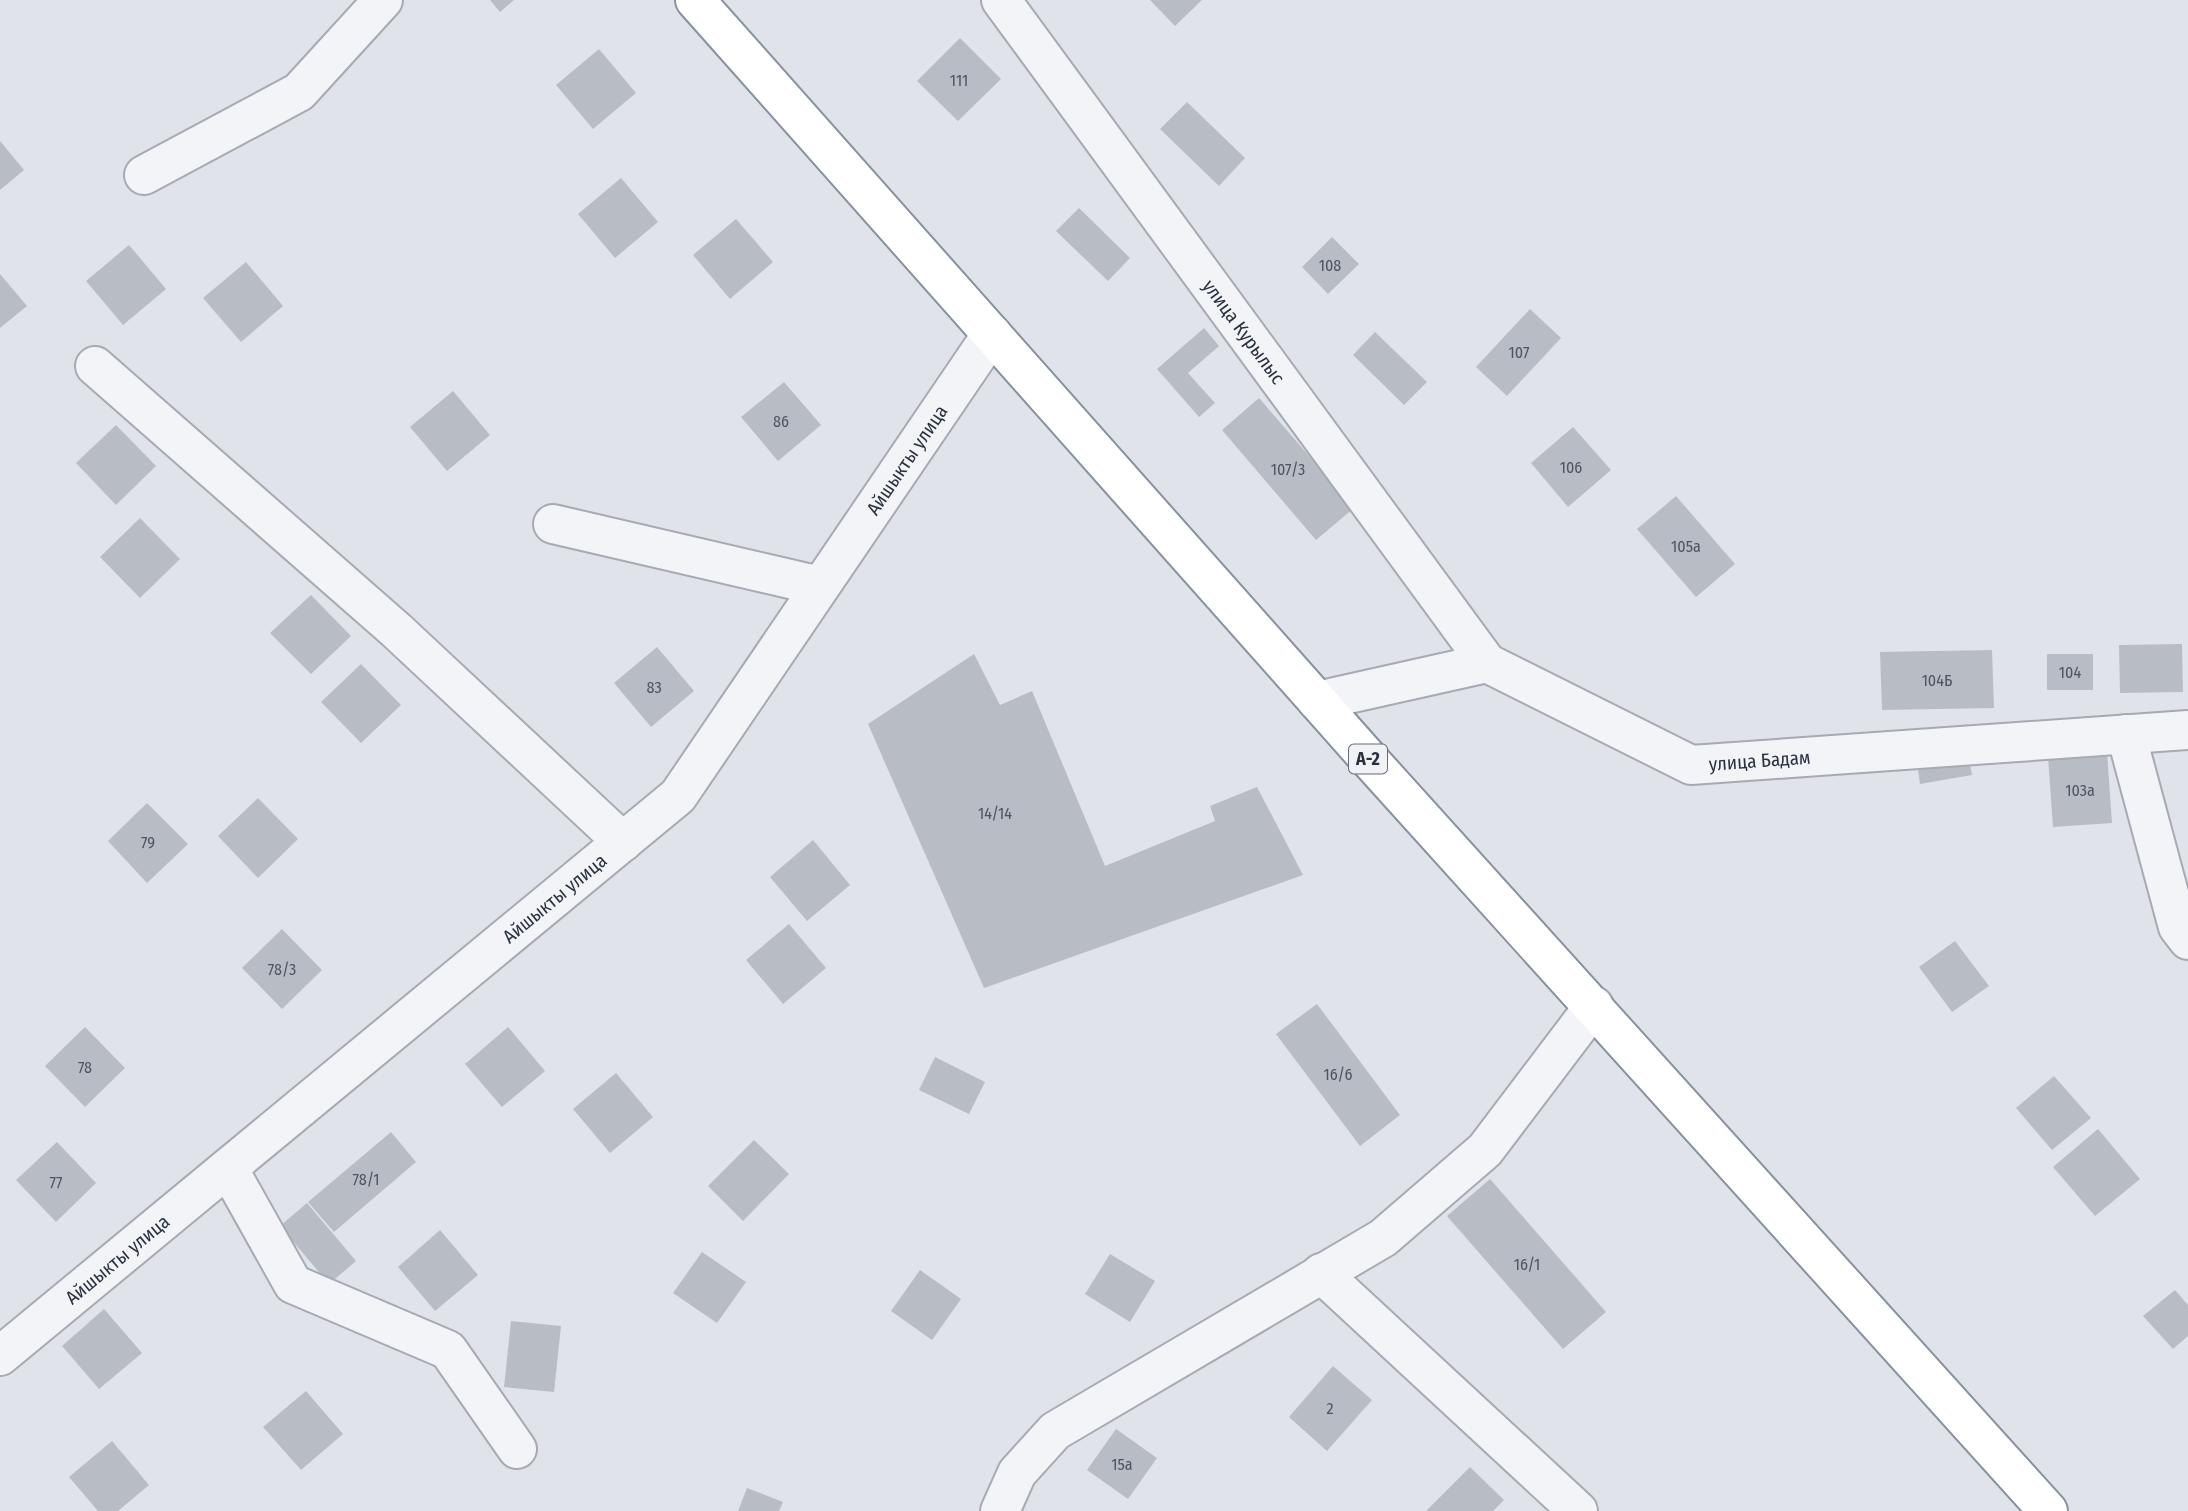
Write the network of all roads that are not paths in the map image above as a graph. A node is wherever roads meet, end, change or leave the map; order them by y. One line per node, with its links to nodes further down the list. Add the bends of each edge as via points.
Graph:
1 (383, 0): 4 (street, via 299,92)
2 (695, 0): 5 (highway, A-2)
3 (1002, 0): 9 (street, улица Курылыс)
4 (144, 175)
5 (992, 334): 8 (street, Айшыкты улица); 10 (highway, A-2)
6 (94, 366): 13 (street, via 396,629)
7 (553, 524): 8 (street)
8 (820, 586): 13 (street, Айшыкты улица, via 678,796)
9 (1487, 663): 10 (street); 12 (street, улица Бадам, via 1691,765)
10 (1317, 701): 15 (highway, A-2)
11 (2188, 730): 12 (street, улица Бадам)
12 (2126, 734): 14 (street, via 2178,927)
13 (623, 842): 16 (street, Айшыкты улица)
14 (2188, 940)
15 (1594, 1006): 17 (street, via 1485,1150 1383,1238); 22 (highway, A-2)
16 (228, 1168): 18 (street, Айшыкты улица); 19 (street, via 293,1284 448,1350)
17 (1321, 1273): 20 (street, via 1055,1431 1017,1474); 21 (street)
18 (0, 1356)
19 (517, 1449)
20 (1000, 1511)
21 (1578, 1511)
22 (2048, 1511)

